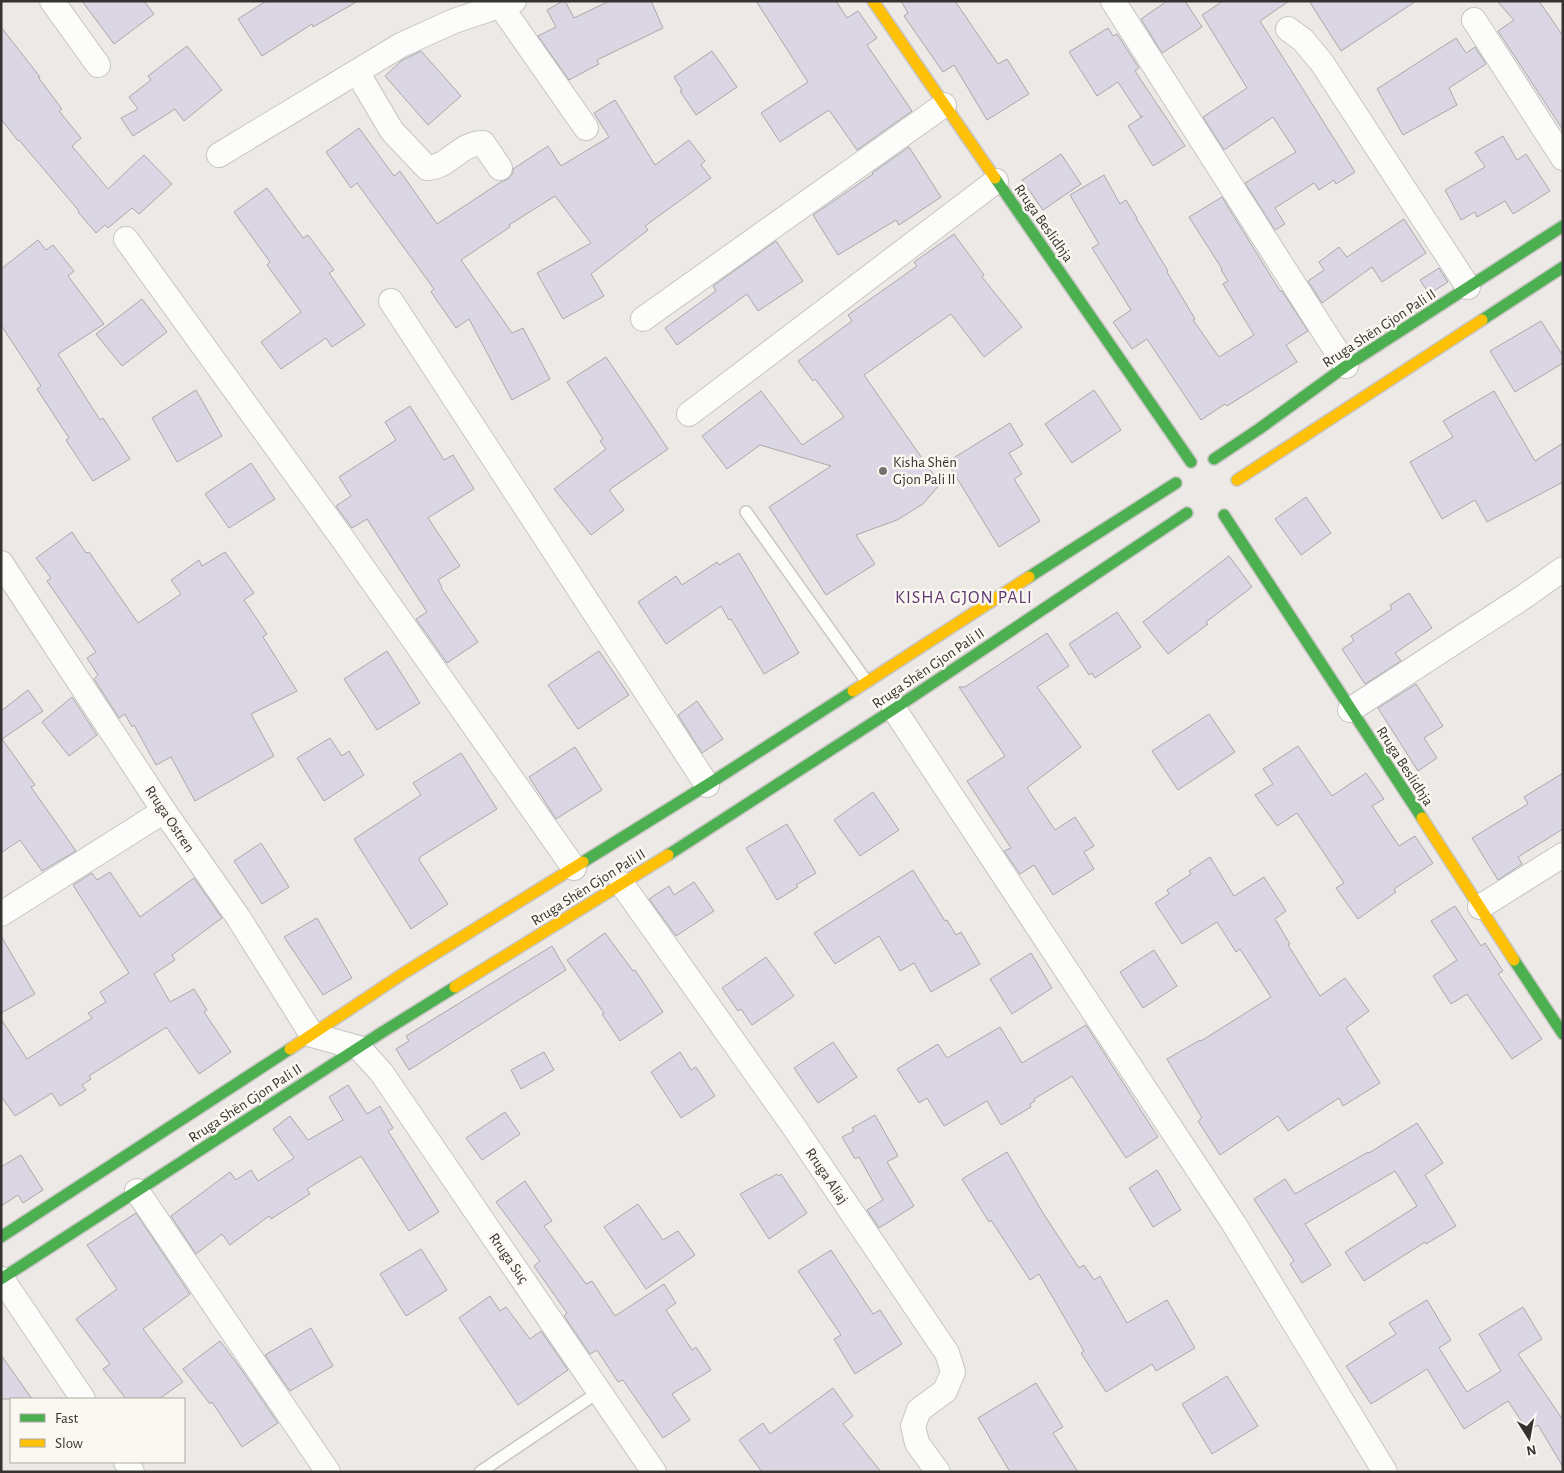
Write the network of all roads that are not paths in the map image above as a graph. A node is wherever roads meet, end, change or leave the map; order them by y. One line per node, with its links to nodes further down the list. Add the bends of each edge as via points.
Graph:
1 (52, 1): 7 (street)
2 (873, 1): 9 (street, Rruga Beslidhja)
3 (1113, 1): 21 (street)
4 (507, 3): 8 (street, via 454,21 401,45); 10 (street)
5 (1474, 20): 12 (street)
6 (1288, 29): 18 (street, via 1303,40 1322,63)
7 (98, 65)
8 (357, 72): 11 (street); 13 (street, via 392,131 427,168 436,168 472,143 483,143)
9 (944, 104): 14 (street, Rruga Beslidhja); 20 (street)
10 (586, 128)
11 (219, 155)
12 (1563, 158)
13 (500, 168)
14 (996, 181): 22 (street); 23 (street, Rruga Beslidhja)
15 (1563, 226): 18 (street, Rruga Shën Gjon Pali II)
16 (126, 239): 34 (street)
17 (1563, 267): 23 (street, via 1234,477)
18 (1468, 287): 21 (street, Rruga Shën Gjon Pali II)
19 (391, 301): 31 (street)
20 (643, 319)
21 (1346, 366): 23 (street, Rruga Shën Gjon Pali II, via 1258,429)
22 (689, 414)
23 (1193, 466): 28 (street, Rruga Shën Gjon Pali II); 29 (street, Rruga Shën Gjon Pali II, via 1185,509)
24 (746, 512): 28 (lane)
25 (1224, 514): 30 (street, Rruga Beslidhja)
26 (1, 563): 32 (street, Rruga Ostren)
27 (1563, 569): 30 (street)
28 (867, 682): 31 (street, Rruga Shën Gjon Pali II)
29 (894, 709): 35 (street, Rruga Shën Gjon Pali II); 50 (street, via 1234,1224)
30 (1350, 710): 36 (street, Rruga Beslidhja)
31 (707, 785): 34 (street, Rruga Shën Gjon Pali II)
32 (164, 810): 37 (street); 39 (street, Rruga Ostren, via 238,917)
33 (1563, 855): 36 (street)
34 (574, 868): 39 (street, Rruga Shën Gjon Pali II, via 404,973)
35 (622, 884): 40 (street, Rruga Shën Gjon Pali II); 49 (street, Rruga Aliaj, via 794,1127 947,1353 953,1372 945,1391 919,1410 913,1426 917,1443)
36 (1480, 907): 38 (street, Rruga Beslidhja)
37 (1, 914)
38 (1563, 1034)
39 (312, 1035): 40 (street); 42 (street, Rruga Shën Gjon Pali II)
40 (358, 1048): 41 (street, Rruga Shën Gjon Pali II); 44 (street, Rruga Suç, via 381,1072)
41 (138, 1191): 43 (street, Rruga Shën Gjon Pali II); 46 (street)
42 (1, 1237)
43 (2, 1279): 45 (street)
44 (600, 1390): 47 (lane); 48 (street, Rruga Suç)
45 (82, 1398)
46 (328, 1472)
47 (480, 1472)
48 (654, 1472)
49 (938, 1472)
50 (1385, 1472)

